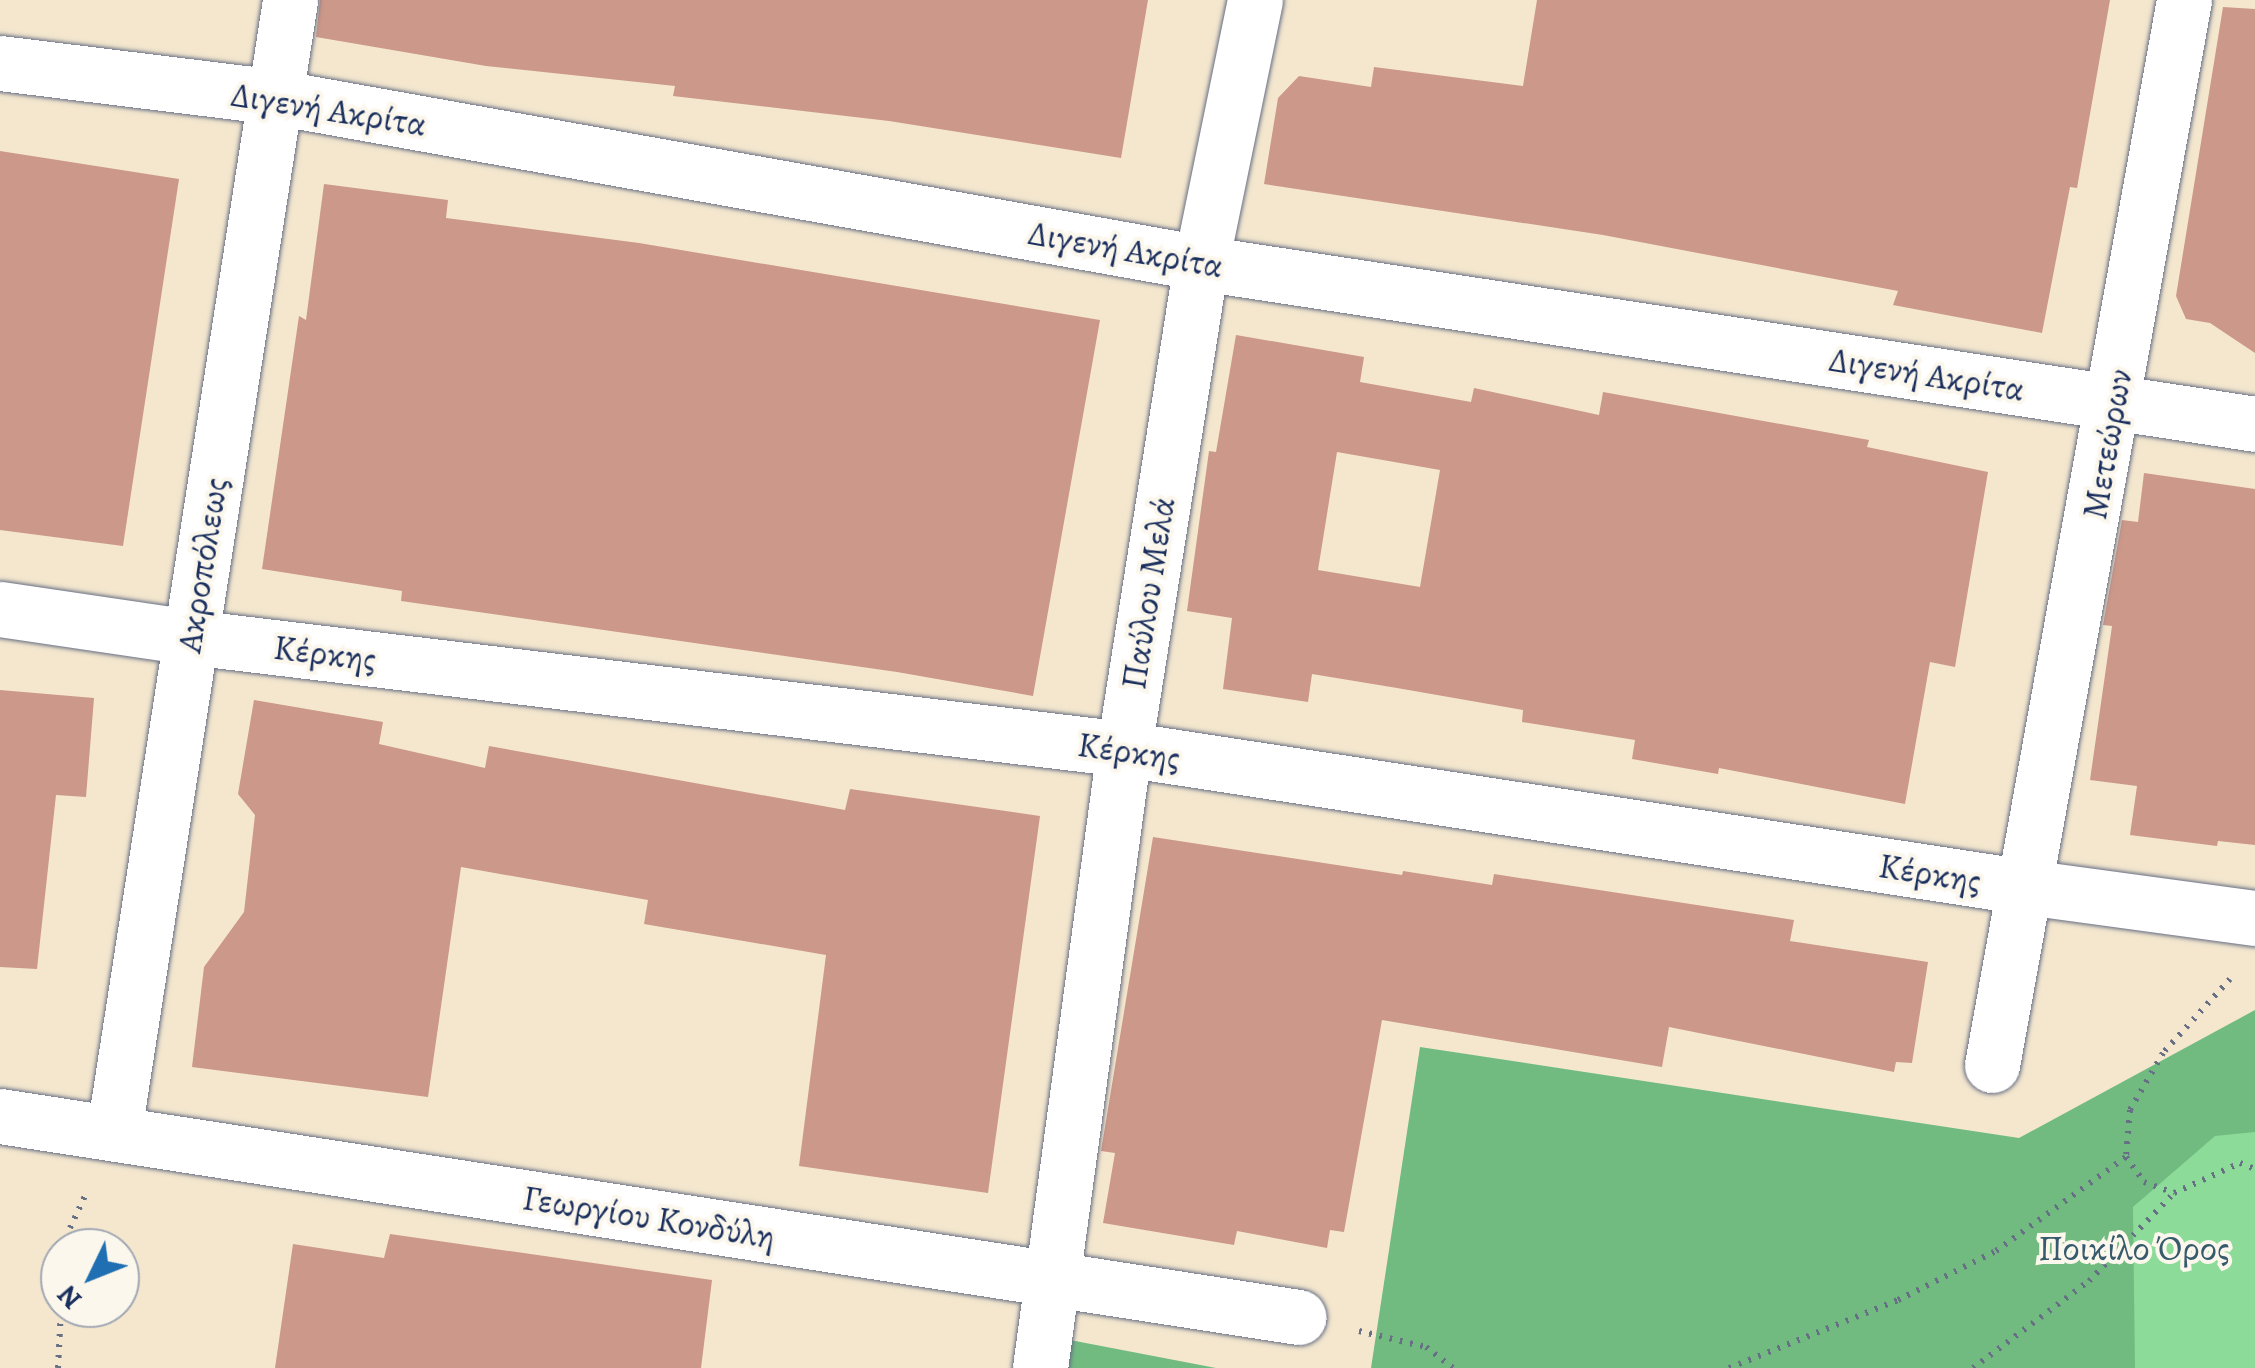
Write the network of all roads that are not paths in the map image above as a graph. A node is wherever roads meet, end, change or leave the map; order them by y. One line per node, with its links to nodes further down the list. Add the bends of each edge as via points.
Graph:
1 (290, 0): 5 (street, Ακροπόλεως)
2 (1255, 0): 6 (street, Παύλου Μελά)
3 (2184, 0): 7 (street, Μετεώρων)
4 (0, 63): 5 (street, Διγενή Ακρίτα)
5 (275, 98): 6 (street, Διγενή Ακρίτα); 10 (street, Ακροπόλεως)
6 (1200, 263): 7 (street, Διγενή Ακρίτα); 11 (street, Παύλου Μελά)
7 (2114, 403): 8 (street, Διγενή Ακρίτα); 12 (street, Μετεώρων)
8 (2255, 424)
9 (0, 609): 10 (street, Κέρκης)
10 (190, 636): 11 (street, Κέρκης); 16 (street, Ακροπόλεως)
11 (1124, 749): 12 (street, Κέρκης); 17 (street, Παύλου Μελά)
12 (2026, 888): 13 (street, Κέρκης); 14 (street, Μετεώρων)
13 (2248, 942)
14 (1992, 1065)
15 (0, 1116): 16 (street, Γεωργίου Κονδύλη)
16 (114, 1131): 17 (street, Γεωργίου Κονδύλη)
17 (1054, 1282): 18 (street, Γεωργίου Κονδύλη); 19 (street, Παύλου Μελά)
18 (1299, 1317)
19 (1040, 1368)

